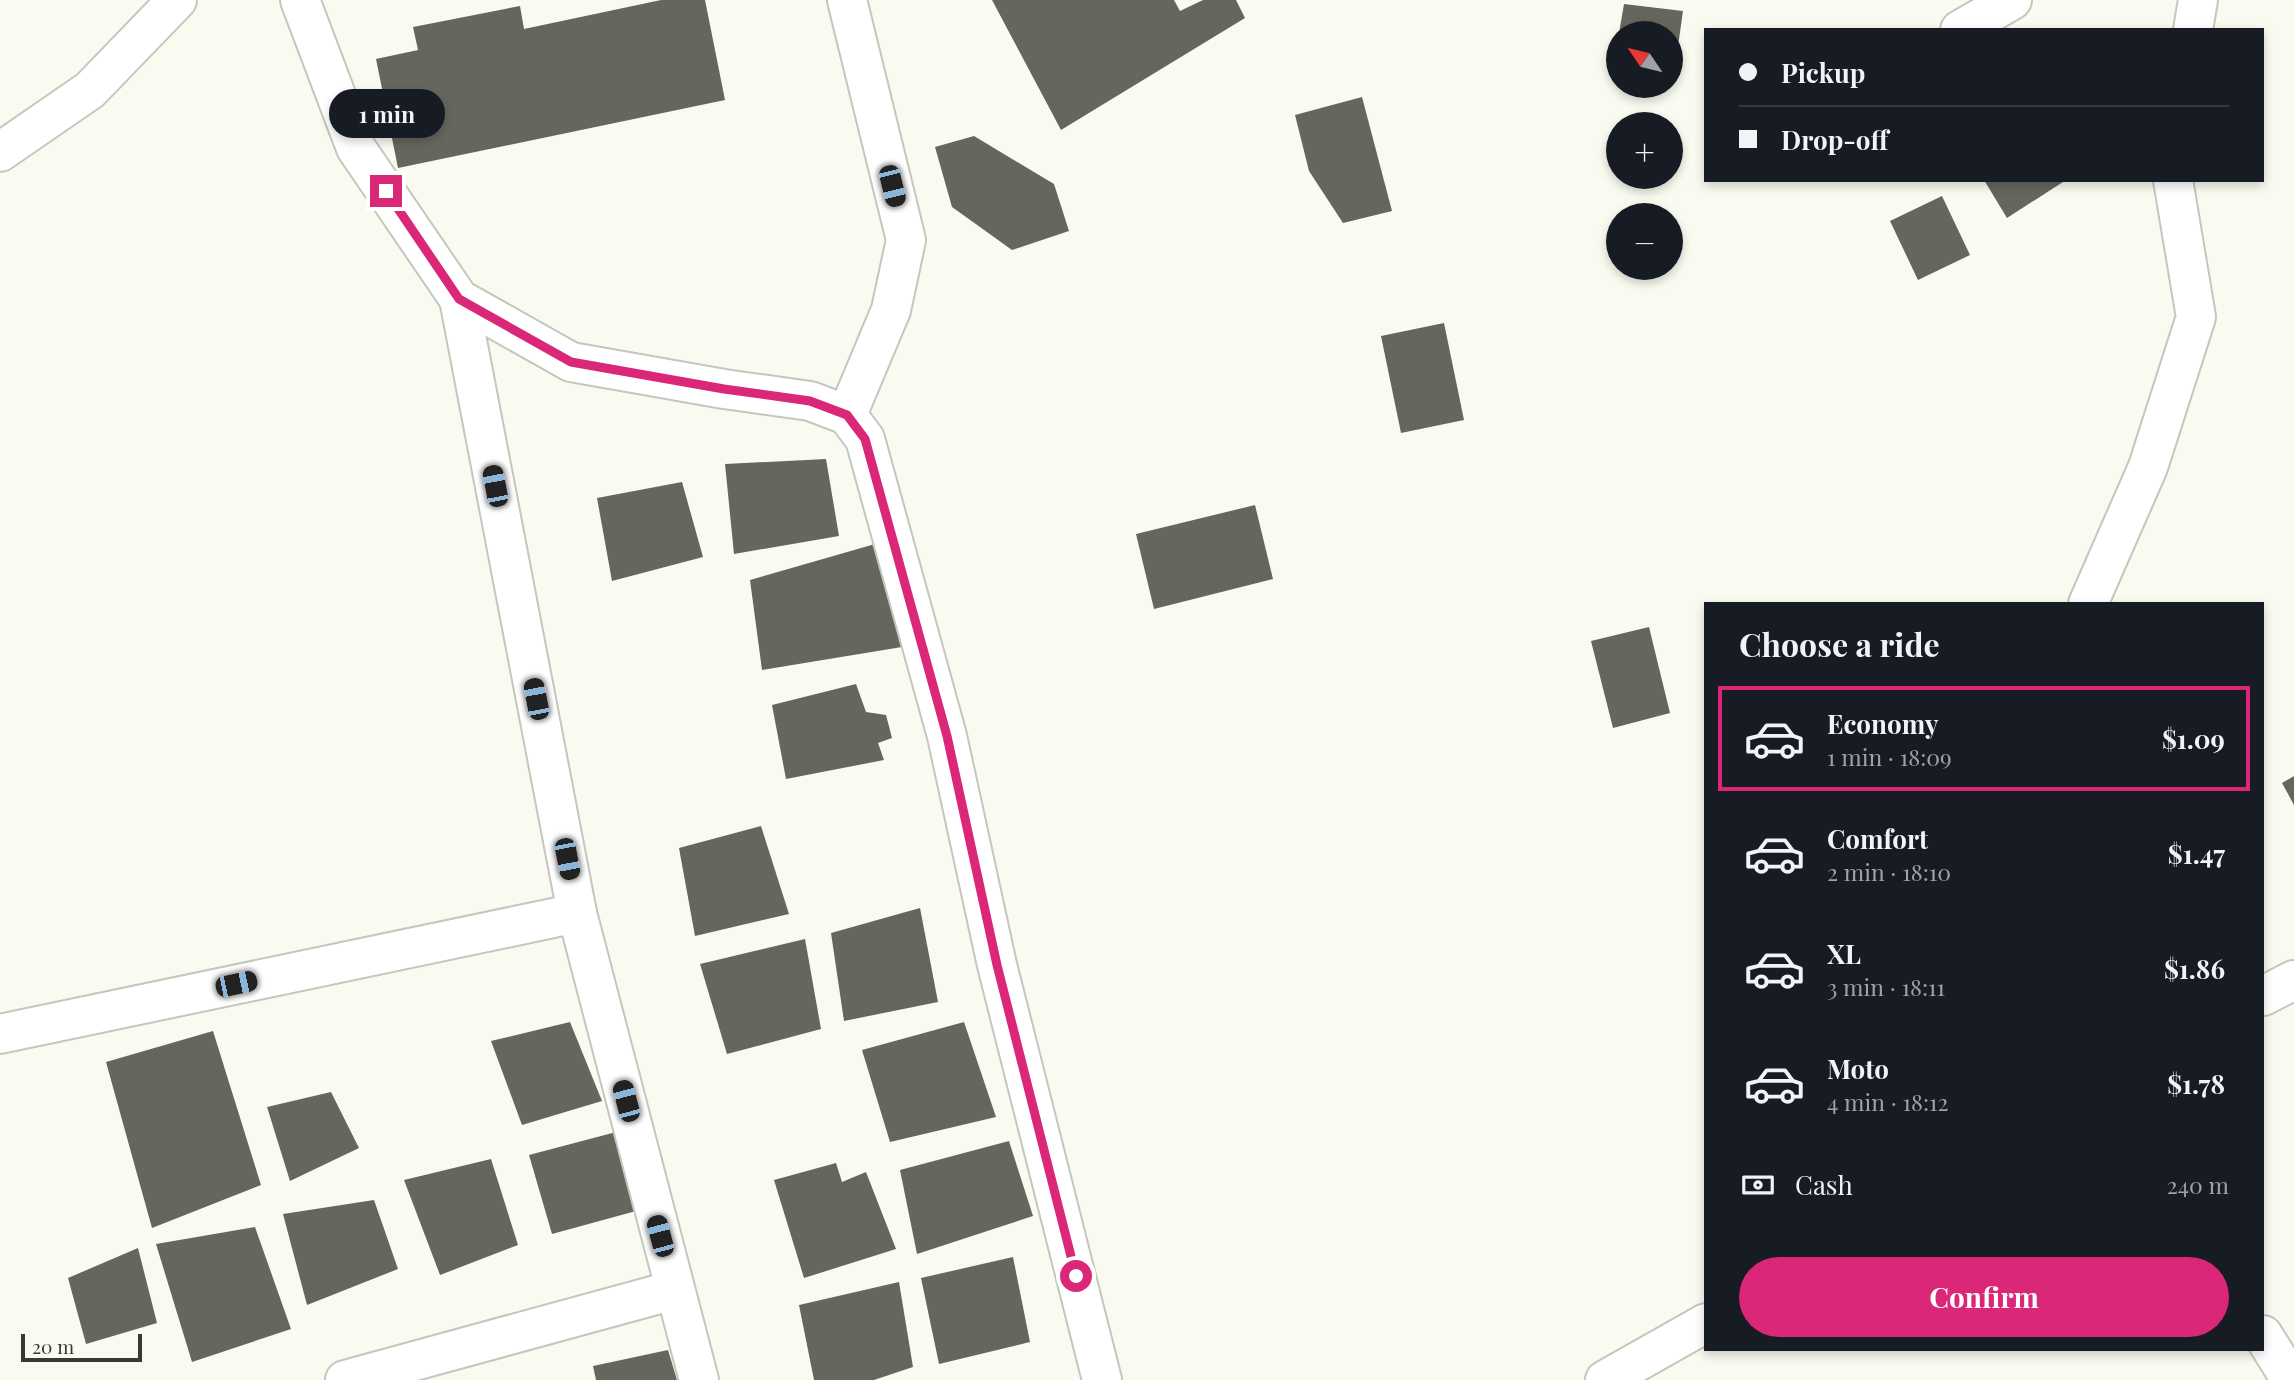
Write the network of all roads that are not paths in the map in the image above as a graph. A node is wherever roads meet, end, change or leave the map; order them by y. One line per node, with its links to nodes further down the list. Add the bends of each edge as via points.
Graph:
1 (177, 0): 8 (street, via 90,90)
2 (300, 0): 10 (street, via 356,148)
3 (847, 0): 11 (street, via 906,240 891,310)
4 (2012, 0): 6 (street)
5 (2197, 0): 7 (street)
6 (1963, 28)
7 (2193, 28)
8 (0, 152)
9 (2173, 182): 12 (street, via 2196,317 2148,467)
10 (459, 299): 11 (street, via 571,362 810,401); 13 (street)
11 (847, 415): 22 (street, via 865,439 947,736 997,965)
12 (2089, 602)
13 (577, 913): 16 (street); 17 (street)
14 (2294, 980): 15 (street)
15 (2264, 995)
16 (0, 1034)
17 (674, 1290): 20 (street); 21 (street)
18 (1704, 1324): 23 (street)
19 (2264, 1337): 24 (street)
20 (345, 1380)
21 (699, 1380)
22 (1102, 1380)
23 (1605, 1380)
24 (2291, 1380)

